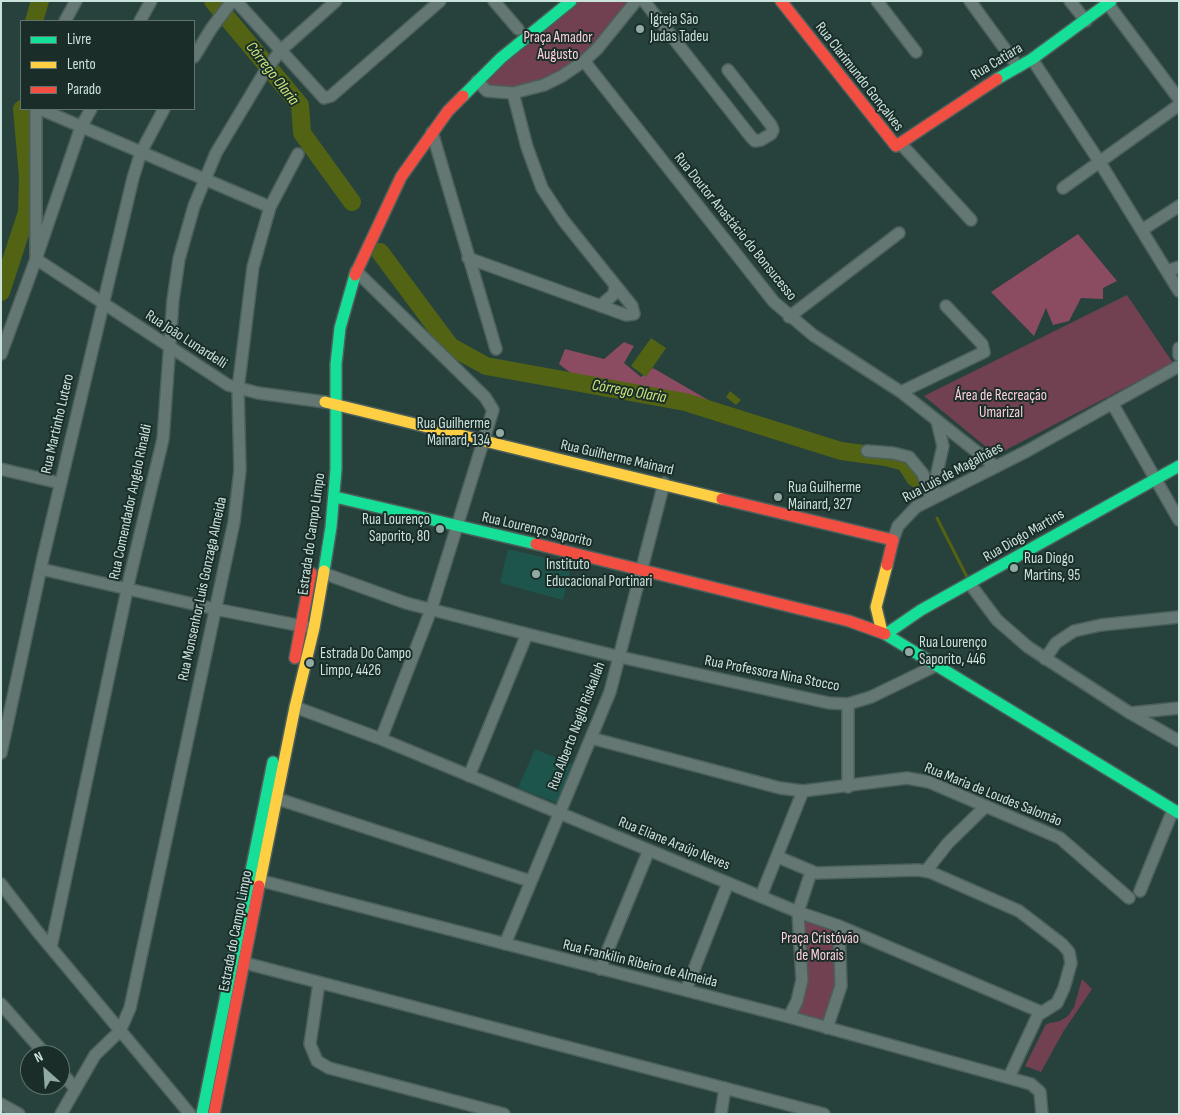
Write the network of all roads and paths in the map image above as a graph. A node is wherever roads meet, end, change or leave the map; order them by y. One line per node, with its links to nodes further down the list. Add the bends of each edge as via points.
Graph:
1 (76, 1): 16 (street)
2 (151, 1): 17 (street)
3 (336, 1): 20 (street, Rua Comendador Angelo Rinaldi)
4 (440, 1): 20 (street, via 331,96 320,97)
5 (494, 1): 6 (street, via 513,33)
6 (554, 1)
7 (571, 1): 26 (street, Estrada do Campo Limpo)
8 (636, 1): 23 (street)
9 (644, 1): 25 (street, via 751,137 755,141 761,140 771,134 771,125)
10 (781, 1): 36 (street, Rua Clarimundo Gonçalves)
11 (877, 1): 19 (street)
12 (970, 1): 24 (street)
13 (1070, 1): 18 (street)
14 (232, 3): 20 (street); 21 (street, via 219,17)
15 (1110, 3): 18 (street, Rua Catiara); 28 (street)
16 (66, 20)
17 (141, 20)
18 (1086, 21): 22 (street, Rua Catiara)
19 (916, 52)
20 (278, 54): 41 (street, Rua Comendador Angelo Rinaldi, via 249,96)
21 (195, 55)
22 (1032, 59): 24 (street, Rua Catiara); 39 (street)
23 (584, 61): 27 (street, via 544,85); 62 (street, Rua Doutor Anastácio do Bonsucesso, via 729,247)
24 (1018, 67): 36 (street, Rua Catiara)
25 (728, 70)
26 (477, 81): 27 (street, via 488,91); 35 (street, Estrada do Campo Limpo); 35 (street, Estrada do Campo Limpo, via 479,67 498,45 448,94)
27 (513, 93): 57 (street, via 542,188)
28 (1179, 99)
29 (1179, 106): 39 (street)
30 (36, 110): 42 (street)
31 (42, 110): 34 (street)
32 (90, 110): 34 (street)
33 (163, 110): 37 (street, Rua Martinho Lutero)
34 (81, 127): 37 (street); 45 (street)
35 (427, 130): 52 (street); 55 (street, Estrada do Campo Limpo)
36 (898, 145): 48 (street)
37 (140, 152): 41 (street); 59 (street, Rua Martinho Lutero)
38 (298, 154): 47 (street, Rua Monsenhor Luis Gonzaga Almeida)
39 (1099, 162): 44 (street); 49 (street)
40 (396, 164): 43 (street)
41 (204, 178): 47 (street); 63 (street, Rua Comendador Angelo Rinaldi, via 180,259)
42 (38, 188): 45 (street); 53 (street)
43 (382, 188)
44 (1063, 188)
45 (60, 192): 53 (street)
46 (1179, 206): 49 (street)
47 (270, 207): 69 (street, Rua Monsenhor Luis Gonzaga Almeida, via 249,293)
48 (971, 220)
49 (1142, 230): 56 (street)
50 (899, 232): 62 (street)
51 (351, 256): 71 (street, Estrada do Campo Limpo, via 331,316 324,375)
52 (468, 258): 60 (street); 65 (street)
53 (36, 260): 59 (street, Rua João Lunardelli); 66 (street)
54 (1179, 266): 56 (street)
55 (356, 271): 71 (street, Estrada do Campo Limpo, via 340,328); 74 (street, via 485,397 492,408)
56 (1167, 271): 58 (street)
57 (615, 285): 60 (street, via 614,294); 60 (street, via 632,306 634,314 626,316)
58 (1179, 291)
59 (102, 304): 63 (street, Rua João Lunardelli); 80 (street, Rua Martinho Lutero)
60 (600, 306)
61 (946, 306): 70 (street, via 984,347 982,354)
62 (789, 316): 70 (street, Rua Doutor Anastácio do Bonsucesso)
63 (169, 348): 69 (street, Rua João Lunardelli); 91 (street, Rua Comendador Angelo Rinaldi, via 162,439)
64 (1179, 348): 67 (street)
65 (496, 350)
66 (1, 354)
67 (1179, 355)
68 (1179, 366): 72 (street, Rua Luis de Magalhães)
69 (238, 389): 71 (street, Rua João Lunardelli); 93 (street, Rua Monsenhor Luis Gonzaga Almeida, via 239,494)
70 (901, 392): 73 (street, Rua Doutor Anastácio do Bonsucesso)
71 (330, 403): 74 (street, Rua Guilherme Mainard); 82 (street, Estrada do Campo Limpo); 97 (street, Estrada do Campo Limpo, via 324,497)
72 (1112, 403): 77 (street, Rua Luis de Magalhães); 79 (street)
73 (937, 419): 77 (street, Rua Doutor Anastácio do Bonsucesso); 83 (street, via 943,446)
74 (483, 442): 81 (street, Rua Guilherme Mainard); 85 (street)
75 (867, 451): 83 (street, via 909,457 923,474)
76 (1179, 466): 79 (street, Rua Diogo Martins)
77 (996, 467): 83 (street, Rua Luis de Magalhães)
78 (1, 469): 80 (street)
79 (1155, 479): 84 (street); 90 (street, Rua Diogo Martins)
80 (60, 483): 87 (street, Rua Martinho Lutero)
81 (664, 483): 86 (street, Rua Guilherme Mainard); 88 (street, Rua Alberto Nagib Riskallah)
82 (335, 497): 85 (street, Rua Lourenço Saporito); 89 (street, Estrada do Campo Limpo)
83 (931, 499): 86 (street, Rua Luis de Magalhães, via 906,515)
84 (1179, 520)
85 (458, 527): 88 (street, Rua Lourenço Saporito); 94 (street)
86 (892, 540): 92 (street, Rua Luis de Magalhães)
87 (40, 569): 91 (street); 111 (street, Rua Martinho Lutero)
88 (640, 569): 96 (street, Rua Lourenço Saporito); 101 (street, Rua Alberto Nagib Riskallah)
89 (323, 573): 94 (street, Rua Professora Nina Stocco); 98 (street, Estrada do Campo Limpo)
90 (970, 584): 99 (street, Rua Diogo Martins); 102 (street, via 997,620)
91 (128, 588): 93 (street); 134 (street, Rua Comendador Angelo Rinaldi)
92 (876, 607): 96 (street); 99 (street, Rua Luis de Magalhães)
93 (215, 609): 97 (street); 143 (street, Rua Monsenhor Luis Gonzaga Almeida, via 130,1008)
94 (431, 610): 100 (street, Rua Professora Nina Stocco); 109 (street)
95 (1179, 617): 102 (street, via 1101,624 1074,631 1056,643)
96 (849, 621): 99 (street, Rua Lourenço Saporito)
97 (301, 626): 98 (street); 115 (street, Estrada do Campo Limpo)
98 (314, 628): 105 (street, Estrada do Campo Limpo)
99 (884, 633): 103 (street)
100 (527, 634): 101 (street, Rua Professora Nina Stocco); 112 (street)
101 (620, 657): 104 (street, Rua Professora Nina Stocco, via 812,700); 108 (street, Rua Alberto Nagib Riskallah)
102 (1044, 658): 107 (street)
103 (937, 665): 104 (street, Rua Professora Nina Stocco, via 871,697); 118 (street)
104 (848, 704): 113 (street)
105 (295, 707): 109 (street, Rua Eliane Araújo Neves); 116 (street, Estrada do Campo Limpo)
106 (1179, 708): 107 (street)
107 (1130, 713): 110 (street)
108 (592, 738): 114 (street, Rua Maria de Loudes Salomão); 119 (street, Rua Alberto Nagib Riskallah)
109 (381, 739): 112 (street, Rua Eliane Araújo Neves)
110 (1179, 741)
111 (1, 753)
112 (469, 776): 119 (street, Rua Eliane Araújo Neves)
113 (848, 787): 114 (street, Rua Maria de Loudes Salomão); 117 (street, Rua Maria de Loudes Salomão, via 917,778)
114 (803, 792): 121 (street)
115 (266, 795): 116 (street); 153 (street, Estrada do Campo Limpo)
116 (278, 798): 124 (street, Estrada do Campo Limpo); 125 (street)
117 (986, 806): 123 (street, via 948,843); 130 (street, Rua Maria de Loudes Salomão, via 1060,838)
118 (1176, 811): 128 (street)
119 (558, 813): 120 (street, Rua Eliane Araújo Neves); 125 (street, Rua Alberto Nagib Riskallah)
120 (649, 850): 126 (street, Rua Eliane Araújo Neves); 136 (street)
121 (778, 857): 122 (street); 129 (street)
122 (811, 872): 123 (street); 131 (street)
123 (926, 872): 140 (street, via 1019,911 1069,952 1069,971 1060,998)
124 (262, 881): 133 (street, Rua Frankilin Ribeiro de Almeida); 135 (street, Estrada do Campo Limpo)
125 (530, 881): 133 (street, Rua Alberto Nagib Riskallah)
126 (728, 882): 129 (street, Rua Eliane Araújo Neves); 138 (street)
127 (1, 884): 134 (street)
128 (1140, 891)
129 (760, 896): 131 (street, Rua Eliane Araújo Neves)
130 (1129, 898)
131 (798, 912): 132 (street, Rua Eliane Araújo Neves); 141 (street, via 802,980)
132 (839, 926): 140 (street, Rua Eliane Araújo Neves); 142 (street, via 841,986)
133 (505, 944): 136 (street, Rua Frankilin Ribeiro de Almeida)
134 (51, 947): 143 (street)
135 (245, 963): 137 (street); 154 (street, Estrada do Campo Limpo)
136 (600, 969): 138 (street, Rua Frankilin Ribeiro de Almeida)
137 (319, 983): 148 (street); 155 (street, via 310,1044 316,1061 328,1068)
138 (686, 990): 141 (street, Rua Frankilin Ribeiro de Almeida)
139 (1, 1004): 144 (street)
140 (1041, 1012): 145 (street)
141 (789, 1017): 142 (street, Rua Frankilin Ribeiro de Almeida)
142 (827, 1028): 145 (street, Rua Frankilin Ribeiro de Almeida)
143 (120, 1031): 147 (street, via 95,1055); 152 (street)
144 (37, 1045)
145 (1009, 1078): 158 (street, Rua Frankilin Ribeiro de Almeida, via 1038,1088)
146 (70, 1082): 147 (street)
147 (75, 1088): 151 (street)
148 (725, 1088): 156 (street); 157 (street)
149 (1, 1104): 150 (street)
150 (19, 1114)
151 (61, 1114)
152 (190, 1114)
153 (202, 1114)
154 (214, 1114)
155 (504, 1114)
156 (721, 1114)
157 (824, 1114)
158 (1042, 1114)

